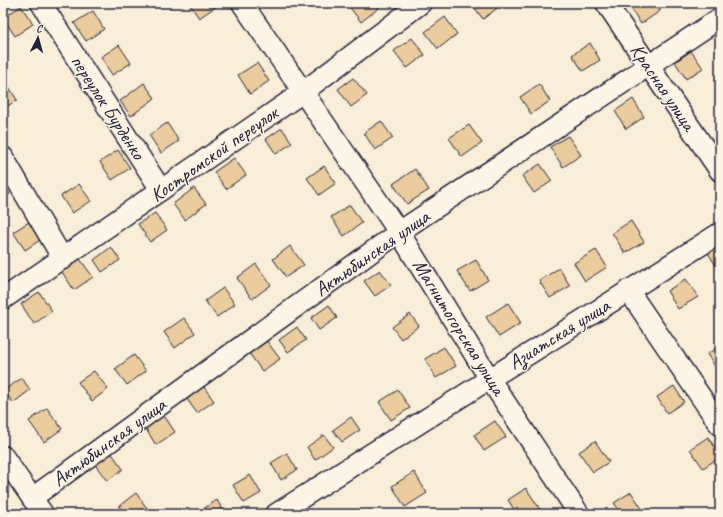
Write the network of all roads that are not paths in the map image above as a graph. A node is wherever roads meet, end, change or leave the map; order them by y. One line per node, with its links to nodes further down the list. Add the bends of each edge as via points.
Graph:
1 (40, 3): 10 (street, переулок Бурденко)
2 (242, 3): 7 (street, Магнитогорская улица)
3 (421, 3): 7 (street, Костромской переулок)
4 (606, 3): 6 (street, Красная улица)
5 (720, 18): 6 (street, Актюбинская улица)
6 (649, 66): 9 (street, Красная улица); 11 (street, Актюбинская улица)
7 (302, 92): 10 (street, Костромской переулок); 11 (street, Магнитогорская улица)
8 (3, 157): 13 (street)
9 (720, 171)
10 (162, 190): 13 (street, Костромской переулок)
11 (399, 232): 16 (street, Магнитогорская улица); 19 (street, Актюбинская улица)
12 (720, 233): 14 (street, Азиатская улица)
13 (62, 259): 15 (street, Костромской переулок)
14 (628, 290): 16 (street, Азиатская улица); 17 (street)
15 (3, 299)
16 (489, 378): 20 (street, Азиатская улица); 23 (street, Магнитогорская улица)
17 (720, 425)
18 (3, 456): 19 (street)
19 (32, 498): 21 (street)
20 (303, 507): 22 (street, Азиатская улица)
21 (43, 514)
22 (276, 514)
23 (579, 514)

